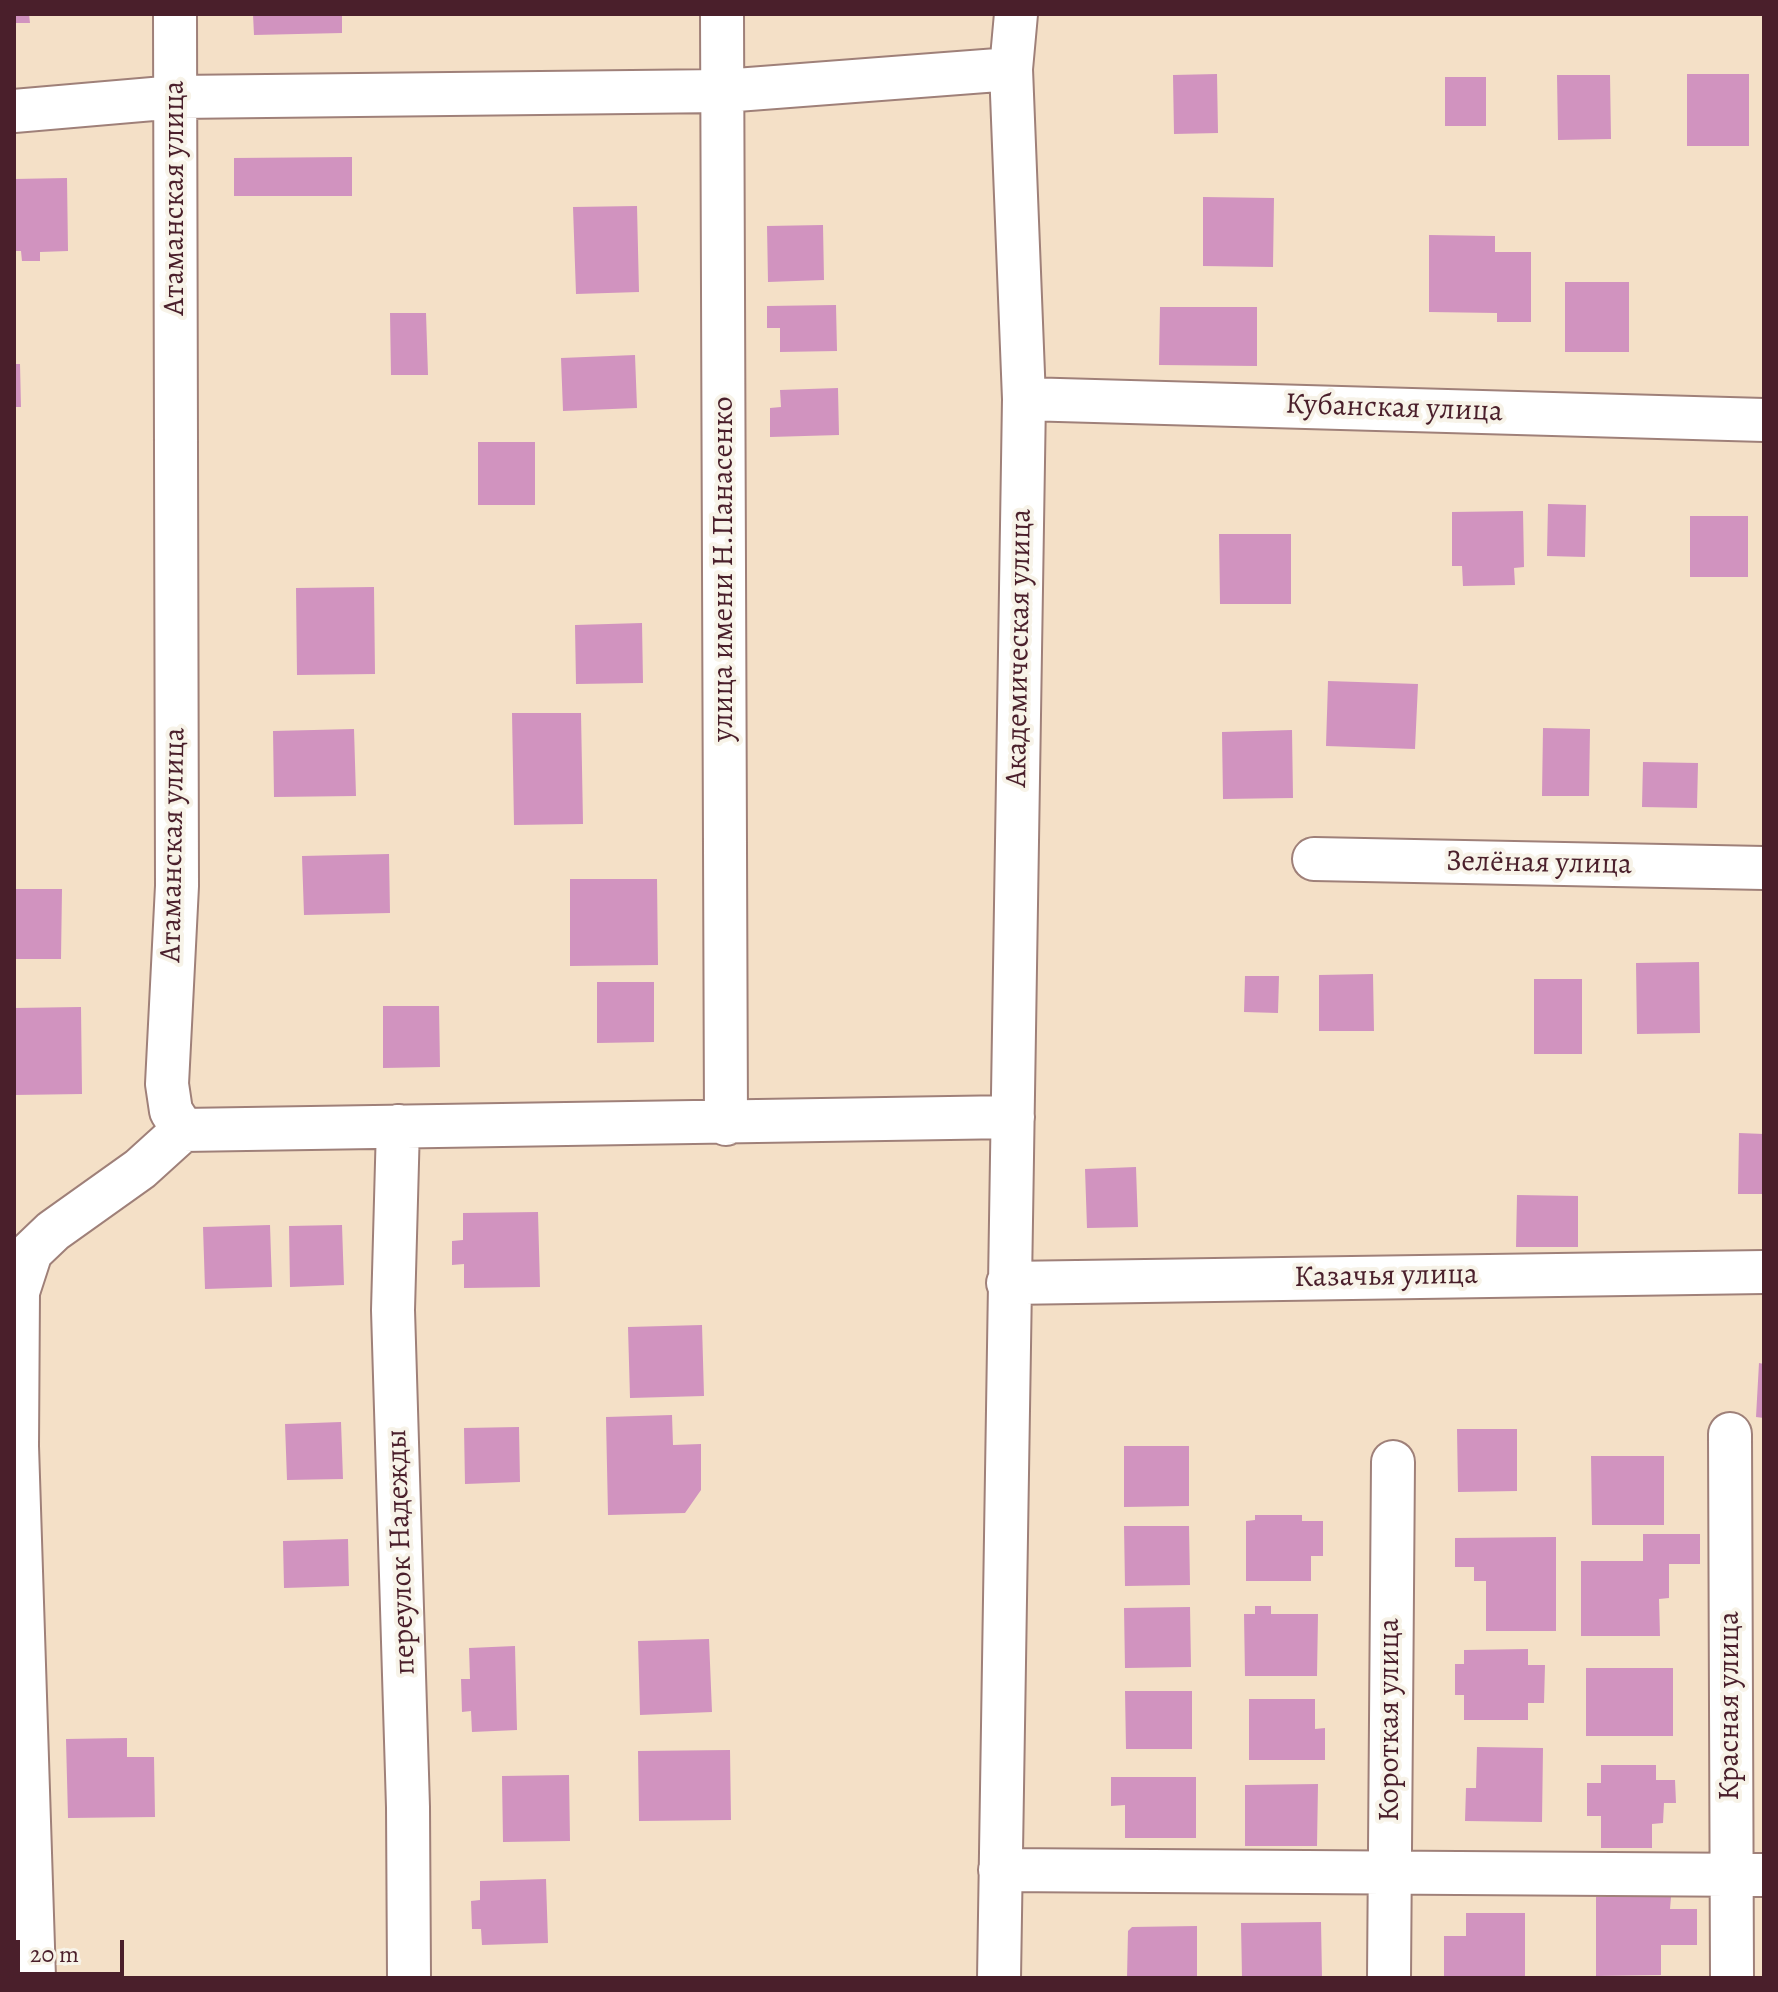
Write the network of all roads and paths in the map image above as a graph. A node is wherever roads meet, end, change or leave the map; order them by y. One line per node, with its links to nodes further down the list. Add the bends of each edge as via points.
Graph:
1 (175, 14): 6 (street, Атаманская улица)
2 (722, 14): 5 (street, улица имени Н.Панасенко)
3 (1016, 14): 4 (street, Академическая улица)
4 (1011, 69): 5 (street); 8 (street, Академическая улица)
5 (723, 91): 6 (street); 13 (street, улица имени Н.Панасенко)
6 (176, 97): 7 (street); 15 (street, Атаманская улица, via 177,886 167,1084 171,1111)
7 (14, 111)
8 (1024, 399): 9 (street, Кубанская улица); 12 (street, Академическая улица)
9 (1764, 420)
10 (1314, 859): 11 (street, Зелёная улица)
11 (1764, 868)
12 (1013, 1117): 13 (street); 17 (street, Академическая улица)
13 (726, 1124): 14 (street)
14 (398, 1126): 15 (street); 24 (street, переулок Надежды, via 393,1310)
15 (183, 1130): 23 (street, via 31,1252 18,1292 17,1446)
16 (1764, 1272): 17 (street, Казачья улица)
17 (1008, 1283): 20 (street, Академическая улица)
18 (1730, 1434): 22 (street, Красная улица)
19 (1393, 1462): 21 (street, Короткая улица)
20 (1000, 1870): 21 (street); 25 (street, Академическая улица)
21 (1390, 1874): 22 (street); 26 (street, Короткая улица)
22 (1748, 1875): 27 (street, Красная улица)
23 (34, 1978)
24 (409, 1978)
25 (999, 1978)
26 (1389, 1978)
27 (1732, 1978)

